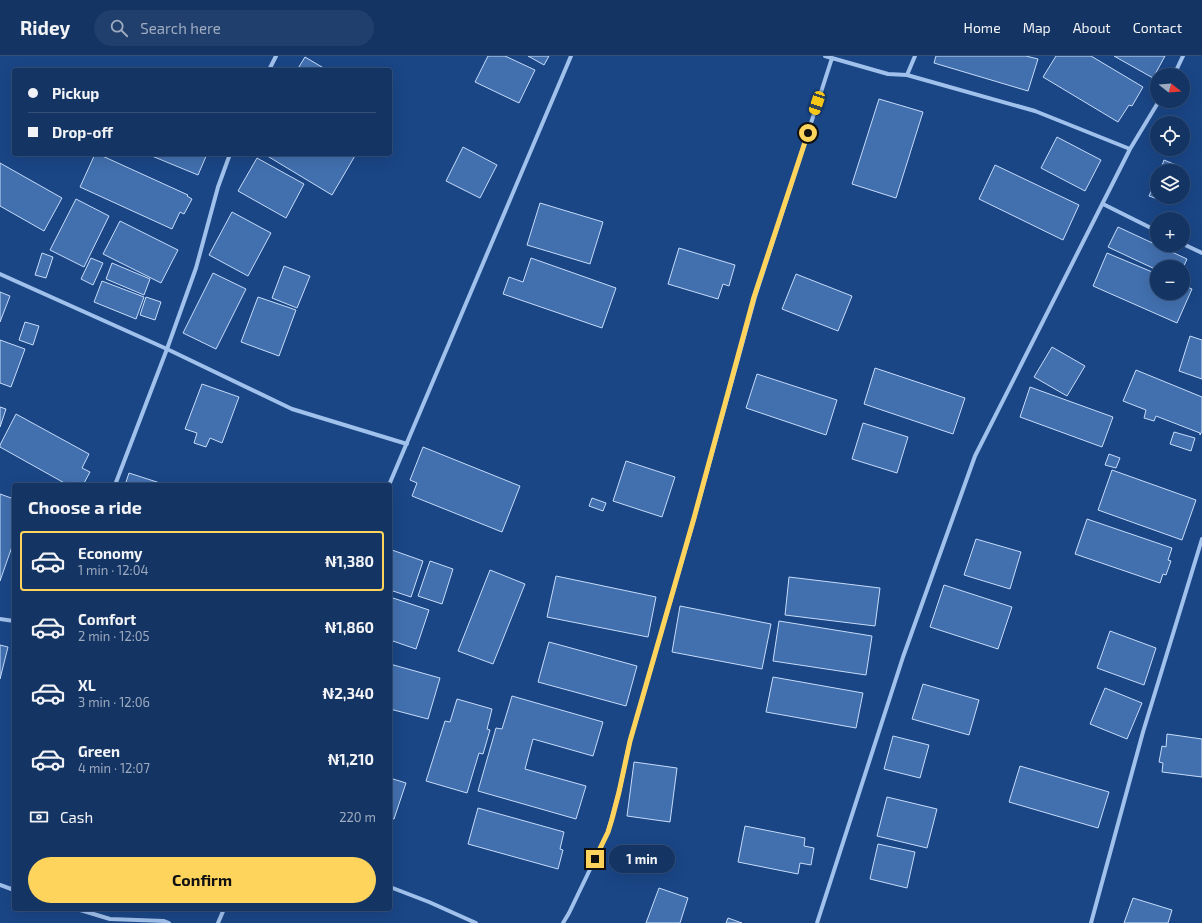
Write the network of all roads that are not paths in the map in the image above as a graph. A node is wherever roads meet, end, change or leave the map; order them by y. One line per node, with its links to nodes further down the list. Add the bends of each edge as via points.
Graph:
1 (276, 56): 7 (street)
2 (571, 56): 19 (street)
3 (825, 56): 6 (street)
4 (916, 56): 9 (street)
5 (1183, 56): 8 (street)
6 (832, 58): 9 (street, via 888,74); 33 (street, via 754,297 630,741 608,832)
7 (270, 68)
8 (1177, 68)
9 (907, 74): 11 (street, via 1035,111)
10 (1155, 108): 11 (street)
11 (1130, 149): 13 (street)
12 (229, 156): 18 (street, via 218,186 196,268)
13 (1103, 204): 14 (street); 34 (street, via 975,456 904,657)
14 (1150, 228)
15 (1190, 247): 16 (street)
16 (1202, 253)
17 (0, 274): 18 (street)
18 (167, 350): 19 (street, via 292,409); 20 (street)
19 (407, 444): 21 (street)
20 (116, 483)
21 (390, 483)
22 (1202, 539): 35 (street, via 1143,732)
23 (0, 619): 24 (street)
24 (12, 621)
25 (0, 885): 27 (street)
26 (392, 888): 32 (street)
27 (12, 889)
28 (84, 911): 30 (street, via 110,919)
29 (223, 911): 31 (street)
30 (168, 923)
31 (218, 923)
32 (476, 923)
33 (563, 923)
34 (816, 923)
35 (1091, 923)

